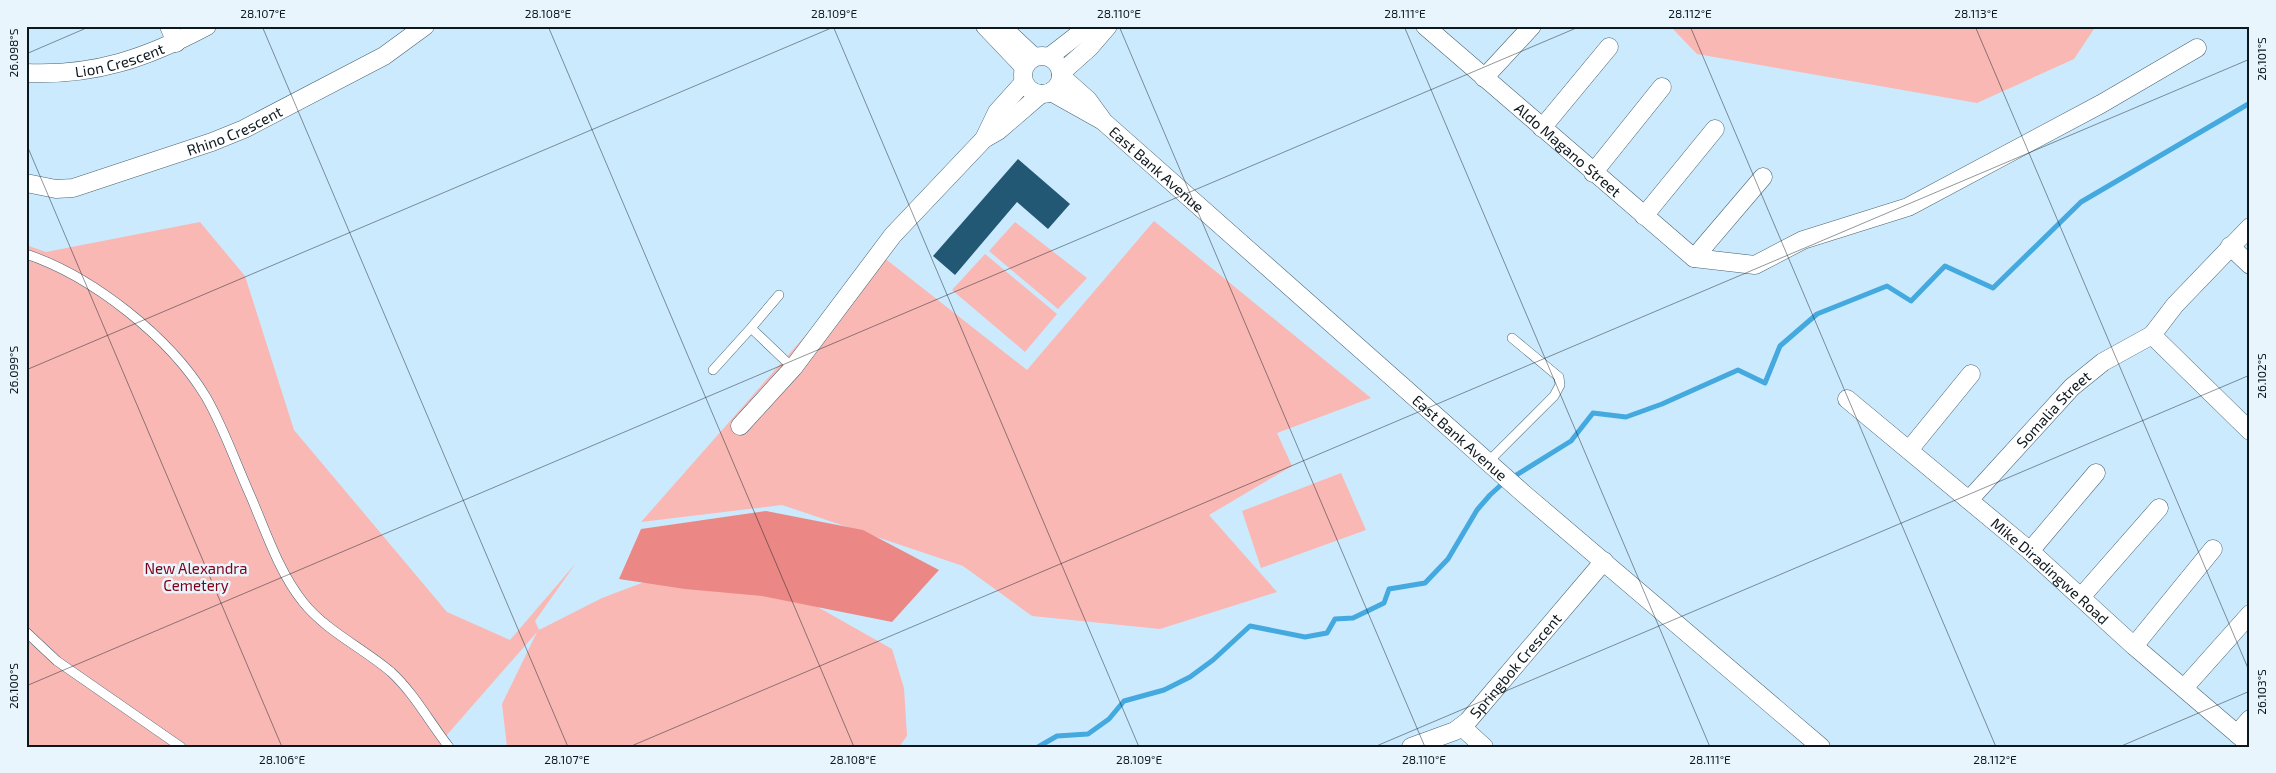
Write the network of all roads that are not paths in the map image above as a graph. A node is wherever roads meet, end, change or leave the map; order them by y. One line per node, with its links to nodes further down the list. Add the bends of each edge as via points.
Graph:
1 (169, 26): 10 (street)
2 (207, 26): 10 (street, Lion Crescent)
3 (425, 26): 25 (street, Rhino Crescent, via 376,60 229,136 73,188 56,189)
4 (985, 26): 13 (street)
5 (1001, 26): 13 (street)
6 (1089, 26): 13 (street)
7 (1108, 26): 15 (street)
8 (1532, 26): 16 (street)
9 (1436, 30): 16 (street, Aldo Magano Street)
10 (176, 43): 14 (street, Lion Crescent, via 94,70)
11 (1609, 47): 20 (street)
12 (2197, 48): 30 (street, Aldo Magano Street, via 2101,104 1908,207 1803,240 1755,265)
13 (1033, 66): 15 (street, East Bank Avenue, via 1059,66); 18 (street, East Bank Avenue, via 1028,88); 22 (street, via 998,112)
14 (26, 73)
15 (1061, 75): 18 (street, via 1056,88); 19 (street, East Bank Avenue, via 1088,100)
16 (1484, 78): 20 (street, Aldo Magano Street)
17 (1662, 88): 23 (street)
18 (1046, 93): 19 (street, East Bank Avenue); 22 (street)
19 (1104, 122): 43 (street, East Bank Avenue)
20 (1542, 128): 23 (street, Aldo Magano Street)
21 (1715, 130): 26 (street)
22 (984, 139): 36 (street, via 893,235)
23 (1593, 173): 26 (street, Aldo Magano Street)
24 (1763, 177): 30 (street)
25 (26, 183)
26 (1644, 216): 30 (street, Aldo Magano Street)
27 (2250, 227): 28 (street)
28 (2230, 246): 31 (street); 34 (street)
29 (26, 254): 59 (lane, via 63,267 109,296 177,360 215,414 281,566 302,602 392,673)
30 (1694, 258)
31 (2250, 265)
32 (780, 295): 33 (lane)
33 (751, 328): 36 (lane); 37 (lane)
34 (2152, 335): 41 (street); 45 (street, Somalia Street, via 2103,362 2072,387)
35 (1512, 338): 43 (lane, via 1559,377 1560,385)
36 (793, 368): 40 (street)
37 (713, 370)
38 (1971, 374): 42 (street)
39 (1847, 399): 42 (street, Mike Diradingwe Road)
40 (740, 426)
41 (2250, 431)
42 (1908, 450): 45 (street, Mike Diradingwe Road)
43 (1493, 466): 49 (street, East Bank Avenue)
44 (2096, 473): 48 (street)
45 (1969, 500): 48 (street, Mike Diradingwe Road)
46 (2159, 508): 50 (street)
47 (2213, 549): 53 (street)
48 (2030, 552): 50 (street, Mike Diradingwe Road)
49 (1604, 561): 56 (street, Springbok Crescent); 62 (street, East Bank Avenue)
50 (2081, 596): 53 (street, Mike Diradingwe Road)
51 (2250, 614): 54 (street)
52 (26, 632): 58 (lane, via 58,661)
53 (2134, 646): 54 (street, Mike Diradingwe Road)
54 (2184, 688): 57 (street, Mike Diradingwe Road)
55 (2250, 719): 57 (street)
56 (1462, 727): 60 (street, Springbok Crescent); 61 (street)
57 (2243, 739)
58 (181, 747)
59 (449, 747)
60 (1411, 747)
61 (1484, 747)
62 (1821, 747)

